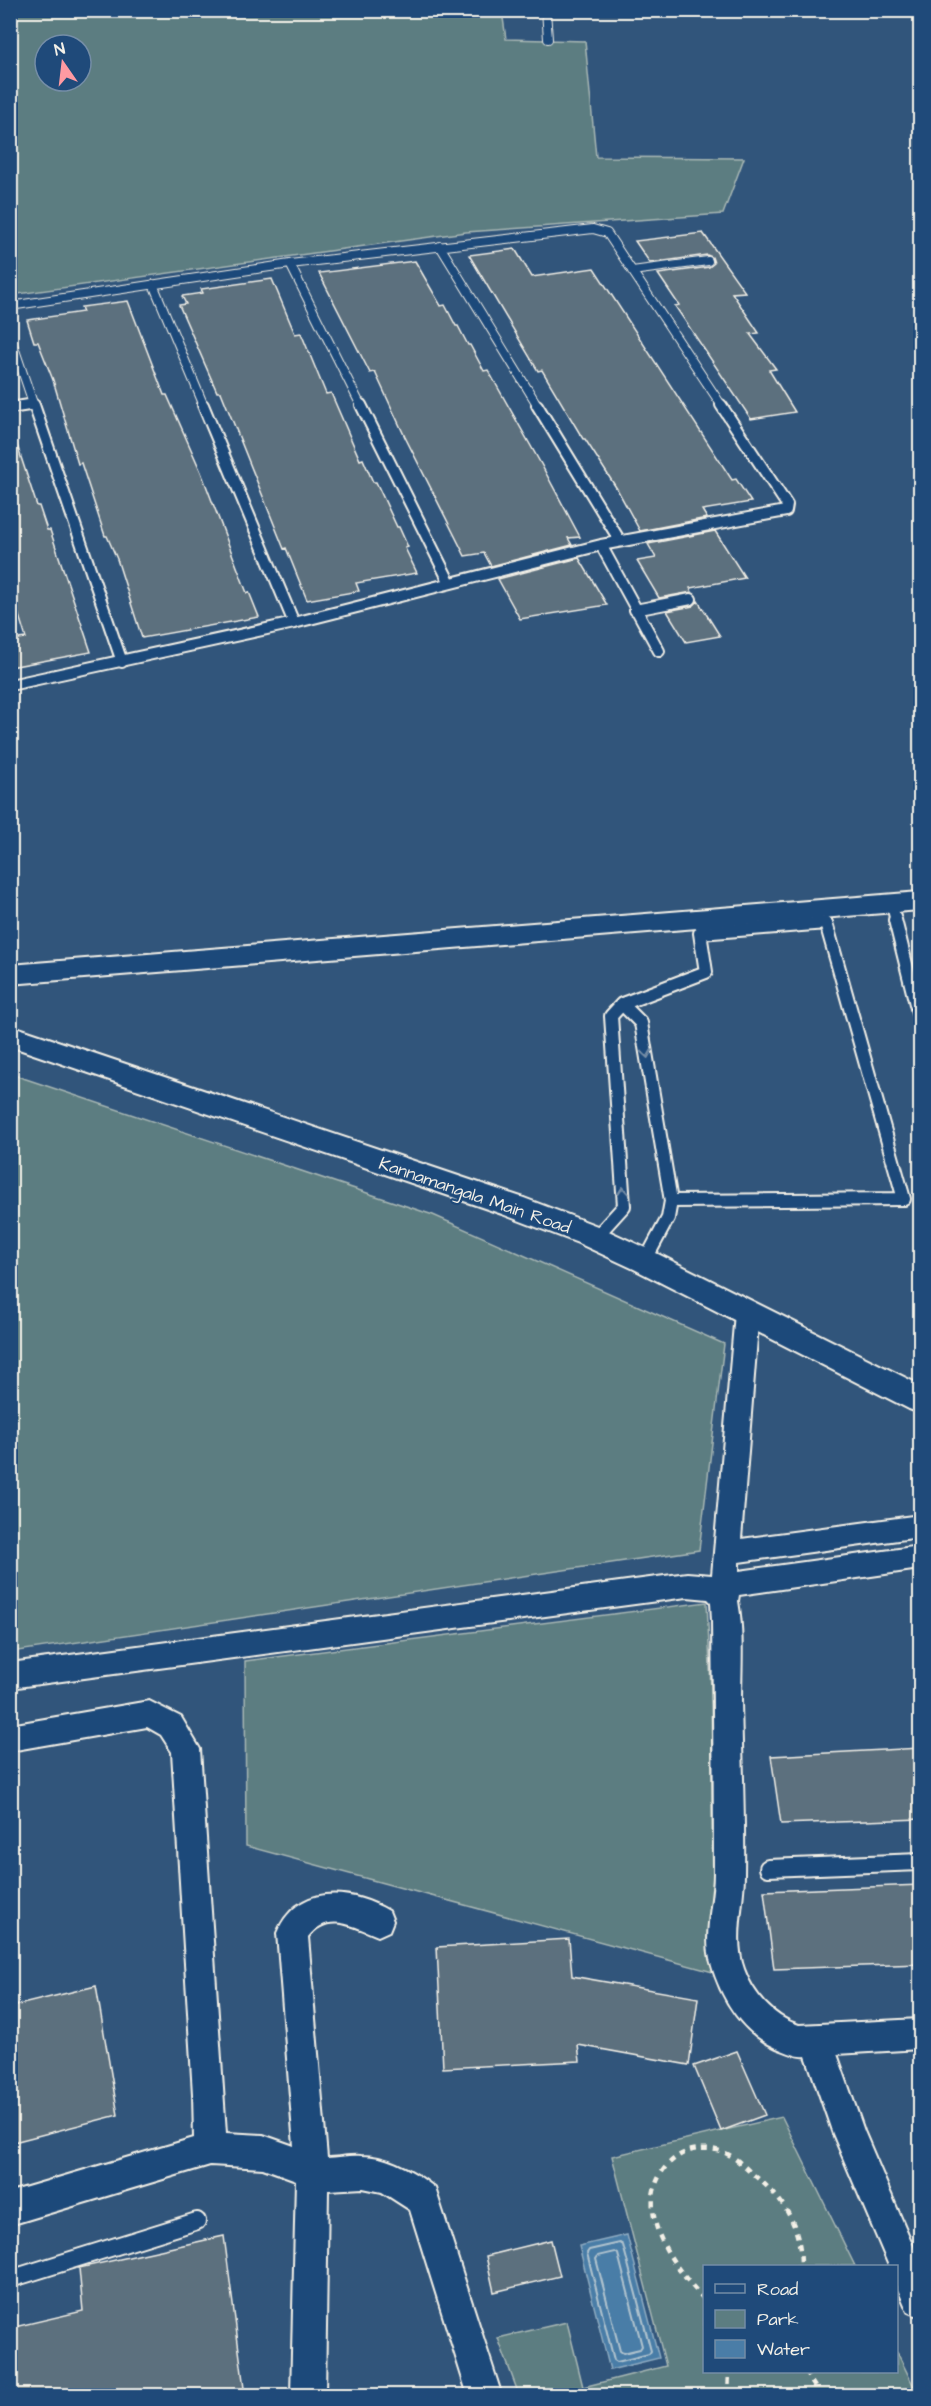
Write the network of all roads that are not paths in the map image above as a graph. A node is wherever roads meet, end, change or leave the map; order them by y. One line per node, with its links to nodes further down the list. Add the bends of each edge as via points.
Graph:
1 (546, 10): 2 (lane)
2 (548, 39)
3 (440, 246): 5 (lane); 6 (lane, via 593,229 607,233); 12 (lane)
4 (708, 261): 6 (lane)
5 (290, 264): 7 (lane); 14 (lane)
6 (632, 271): 12 (lane, via 787,505 786,511 778,513)
7 (153, 284): 8 (lane); 17 (lane)
8 (10, 306)
9 (10, 335): 10 (lane)
10 (34, 404): 11 (lane); 19 (lane)
11 (10, 408)
12 (620, 541): 13 (lane)
13 (601, 545): 14 (lane); 16 (lane)
14 (450, 583): 17 (lane)
15 (691, 599): 16 (lane)
16 (635, 610): 18 (lane)
17 (294, 623): 19 (lane)
18 (659, 651)
19 (122, 662): 20 (lane)
20 (10, 685)
21 (921, 901): 22 (street)
22 (891, 902): 23 (street); 25 (lane)
23 (10, 975)
24 (622, 1004): 27 (lane, one-way to 27, via 641,1023); 27 (lane, via 706,972 700,933 826,923 904,1199); 28 (lane, one-way to 24, via 624,1206 611,1016)
25 (921, 1020)
26 (10, 1035): 28 (street, Kannamangala Main Road, via 513,1206)
27 (671, 1201): 29 (lane, via 668,1218)
28 (595, 1238): 29 (street, Kannamangala Main Road)
29 (645, 1261): 30 (street, Kannamangala Main Road)
30 (747, 1314): 31 (street, Kannamangala Main Road); 33 (street)
31 (921, 1400)
32 (921, 1526): 33 (street)
33 (726, 1552): 35 (street)
34 (921, 1558): 35 (street)
35 (725, 1592): 36 (street, via 705,1584 687,1585); 42 (street, via 729,1876 725,1956 730,1975 762,2023 799,2041)
36 (10, 1676)
37 (10, 1738): 43 (street, via 149,1714 171,1726 186,1749)
38 (921, 1862): 39 (lane)
39 (768, 1868)
40 (378, 1921): 44 (street, via 360,1910 334,1907 306,1916 292,1934)
41 (921, 2034): 42 (street)
42 (816, 2040): 48 (street, via 849,2134)
43 (210, 2149): 44 (street, via 268,2152); 45 (street)
44 (312, 2171): 49 (street); 50 (street, via 332,2175 372,2172 391,2177 423,2200)
45 (10, 2209)
46 (197, 2221): 47 (lane)
47 (10, 2279)
48 (921, 2300)
49 (308, 2396)
50 (485, 2396)

